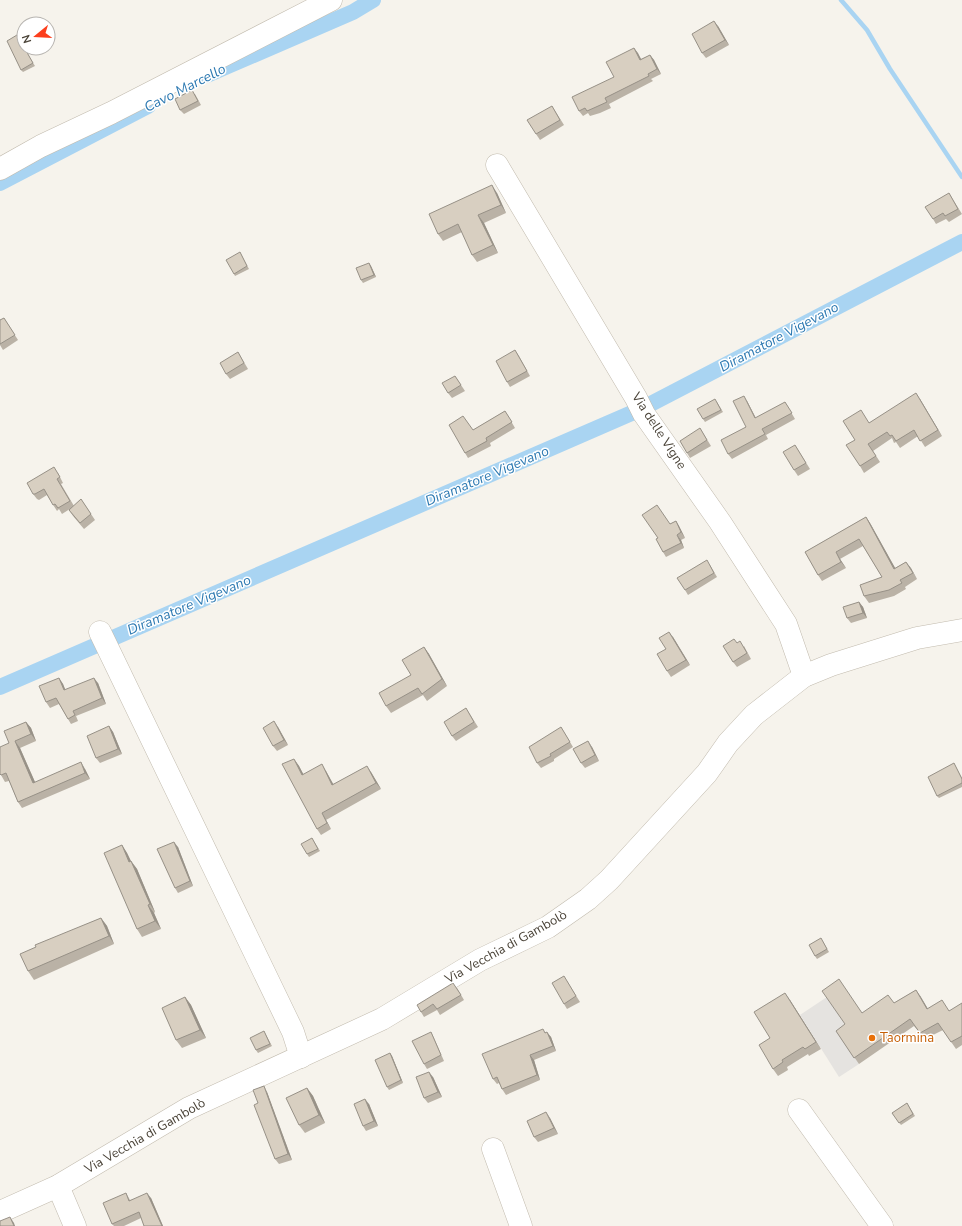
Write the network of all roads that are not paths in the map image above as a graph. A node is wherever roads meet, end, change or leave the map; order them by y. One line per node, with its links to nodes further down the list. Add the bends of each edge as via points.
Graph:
1 (331, 0): 3 (street)
2 (497, 165): 6 (street, Via delle Vigne, via 640,406 786,624)
3 (0, 168)
4 (962, 630): 6 (street, Via Vecchia di Gambolò, via 917,638)
5 (100, 632): 7 (street, via 293,1032)
6 (804, 676): 7 (street, Via Vecchia di Gambolò, via 754,715 631,858 588,899 548,927 480,960 382,1019)
7 (301, 1057): 10 (street, Via Vecchia di Gambolò, via 189,1108)
8 (799, 1110): 14 (street)
9 (493, 1149): 13 (street)
10 (58, 1186): 11 (street, Via Vecchia di Gambolò); 12 (street)
11 (0, 1212)
12 (75, 1226)
13 (521, 1226)
14 (882, 1226)

